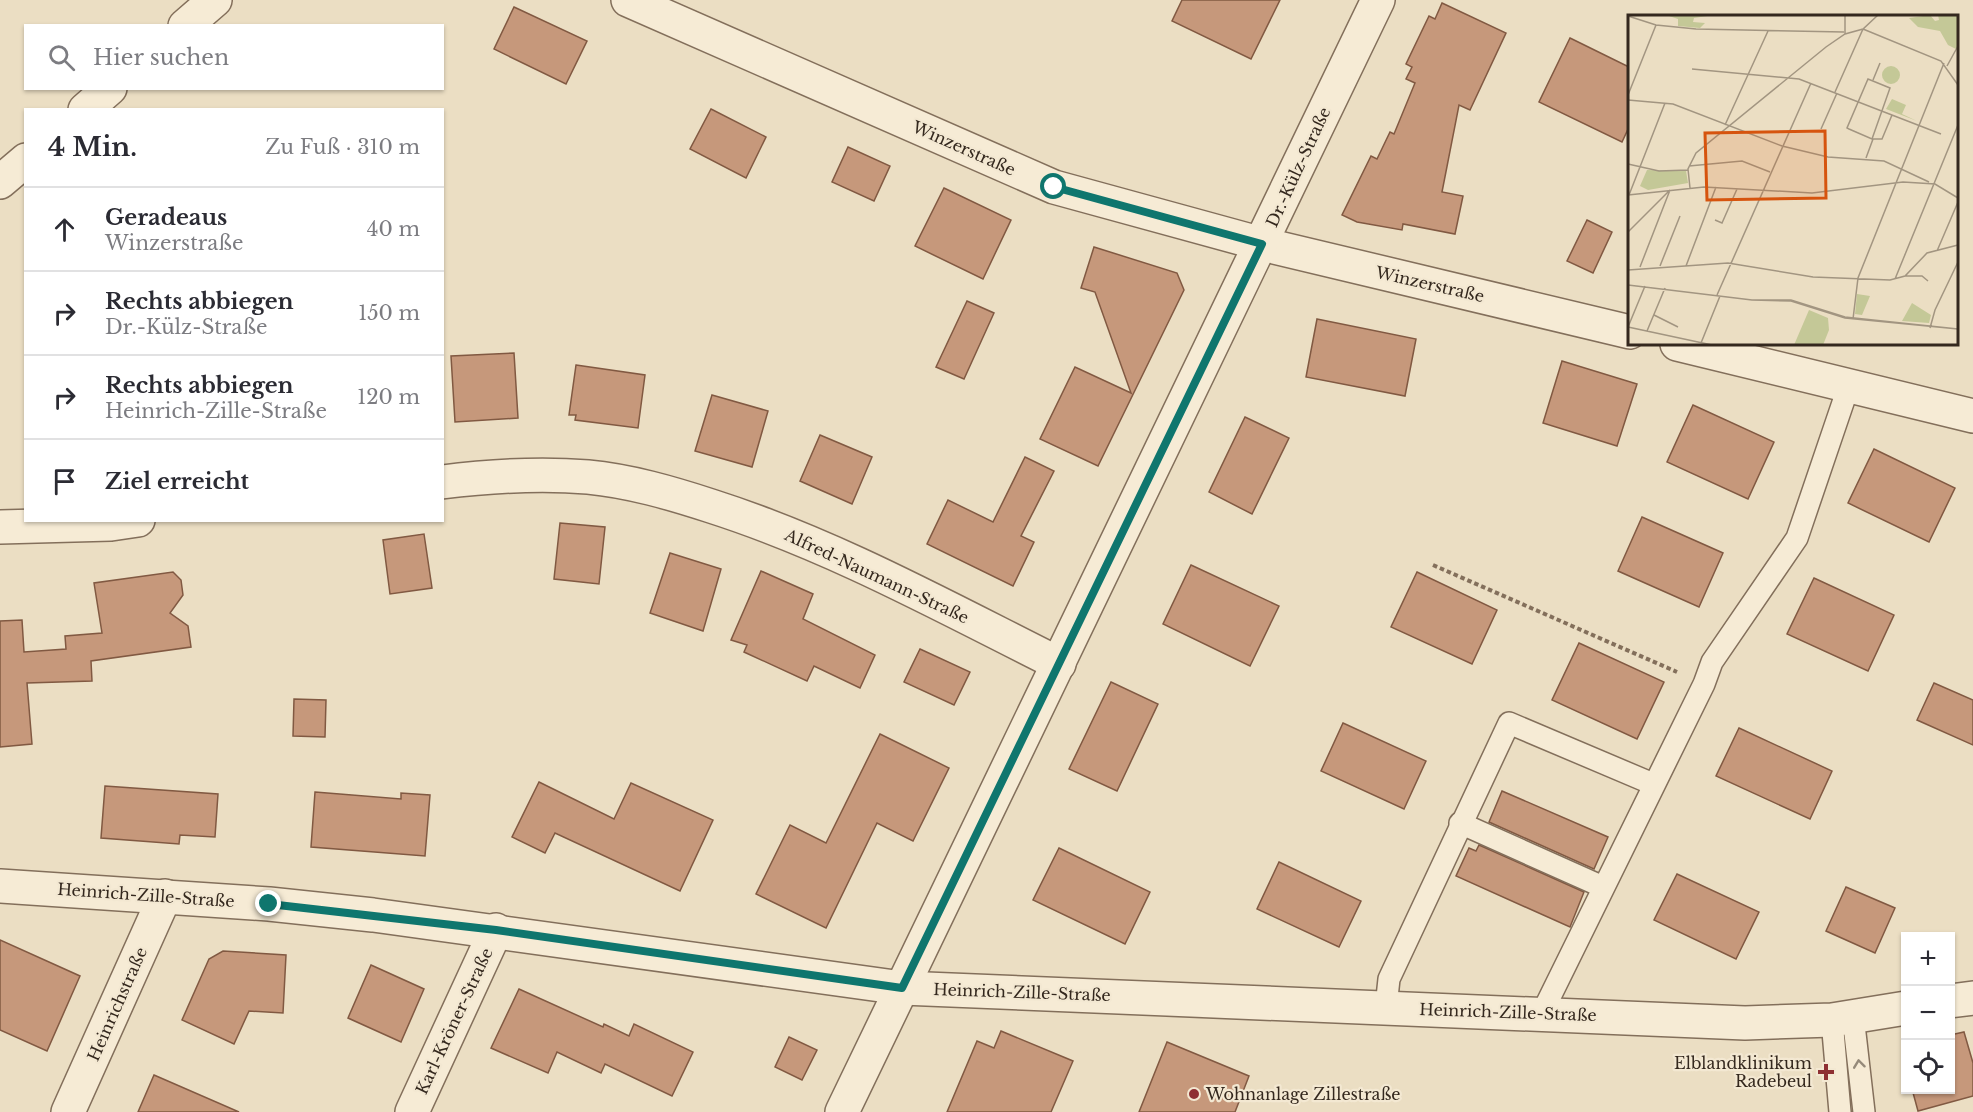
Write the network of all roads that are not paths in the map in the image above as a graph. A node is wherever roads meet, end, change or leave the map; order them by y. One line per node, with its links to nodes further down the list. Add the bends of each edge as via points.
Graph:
1 (215, 0): 4 (street)
2 (627, 0): 9 (street, Winzerstraße, via 1054,187)
3 (1378, 0): 9 (street, Dr.-Külz-Straße)
4 (187, 24)
5 (108, 90): 6 (street)
6 (88, 108)
7 (24, 162): 8 (street)
8 (0, 182)
9 (1262, 244): 10 (street, Winzerstraße); 17 (street, Dr.-Külz-Straße)
10 (1628, 332)
11 (1681, 345): 12 (street)
12 (1849, 385): 13 (street); 18 (lane, via 1797,538 1712,662)
13 (1973, 416)
14 (444, 482): 17 (street, Alfred-Naumann-Straße, via 492,476 586,477 668,492 818,545)
15 (124, 522): 16 (street)
16 (0, 526)
17 (1059, 664): 24 (street, Dr.-Külz-Straße)
18 (1653, 784): 19 (lane, via 1509,723); 21 (lane)
19 (1460, 823): 21 (lane); 27 (lane, via 1389,979)
20 (0, 886): 22 (street, Heinrich-Zille-Straße)
21 (1603, 887): 29 (lane)
22 (165, 896): 23 (street, Heinrich-Zille-Straße); 31 (street, Heinrichstraße)
23 (496, 930): 24 (street, Heinrich-Zille-Straße); 32 (street, Karl-Kröner-Straße)
24 (902, 988): 27 (street, Heinrich-Zille-Straße); 33 (street, Dr.-Külz-Straße)
25 (1973, 998): 26 (street)
26 (1955, 1000)
27 (1386, 1007): 29 (street, Heinrich-Zille-Straße)
28 (1901, 1009): 30 (street, Heinrich-Zille-Straße)
29 (1542, 1013): 30 (street, Heinrich-Zille-Straße, via 1745,1023)
30 (1843, 1018): 34 (lane); 35 (lane, one-way to 30)
31 (68, 1112)
32 (412, 1112)
33 (842, 1112)
34 (1840, 1112)
35 (1864, 1112)

